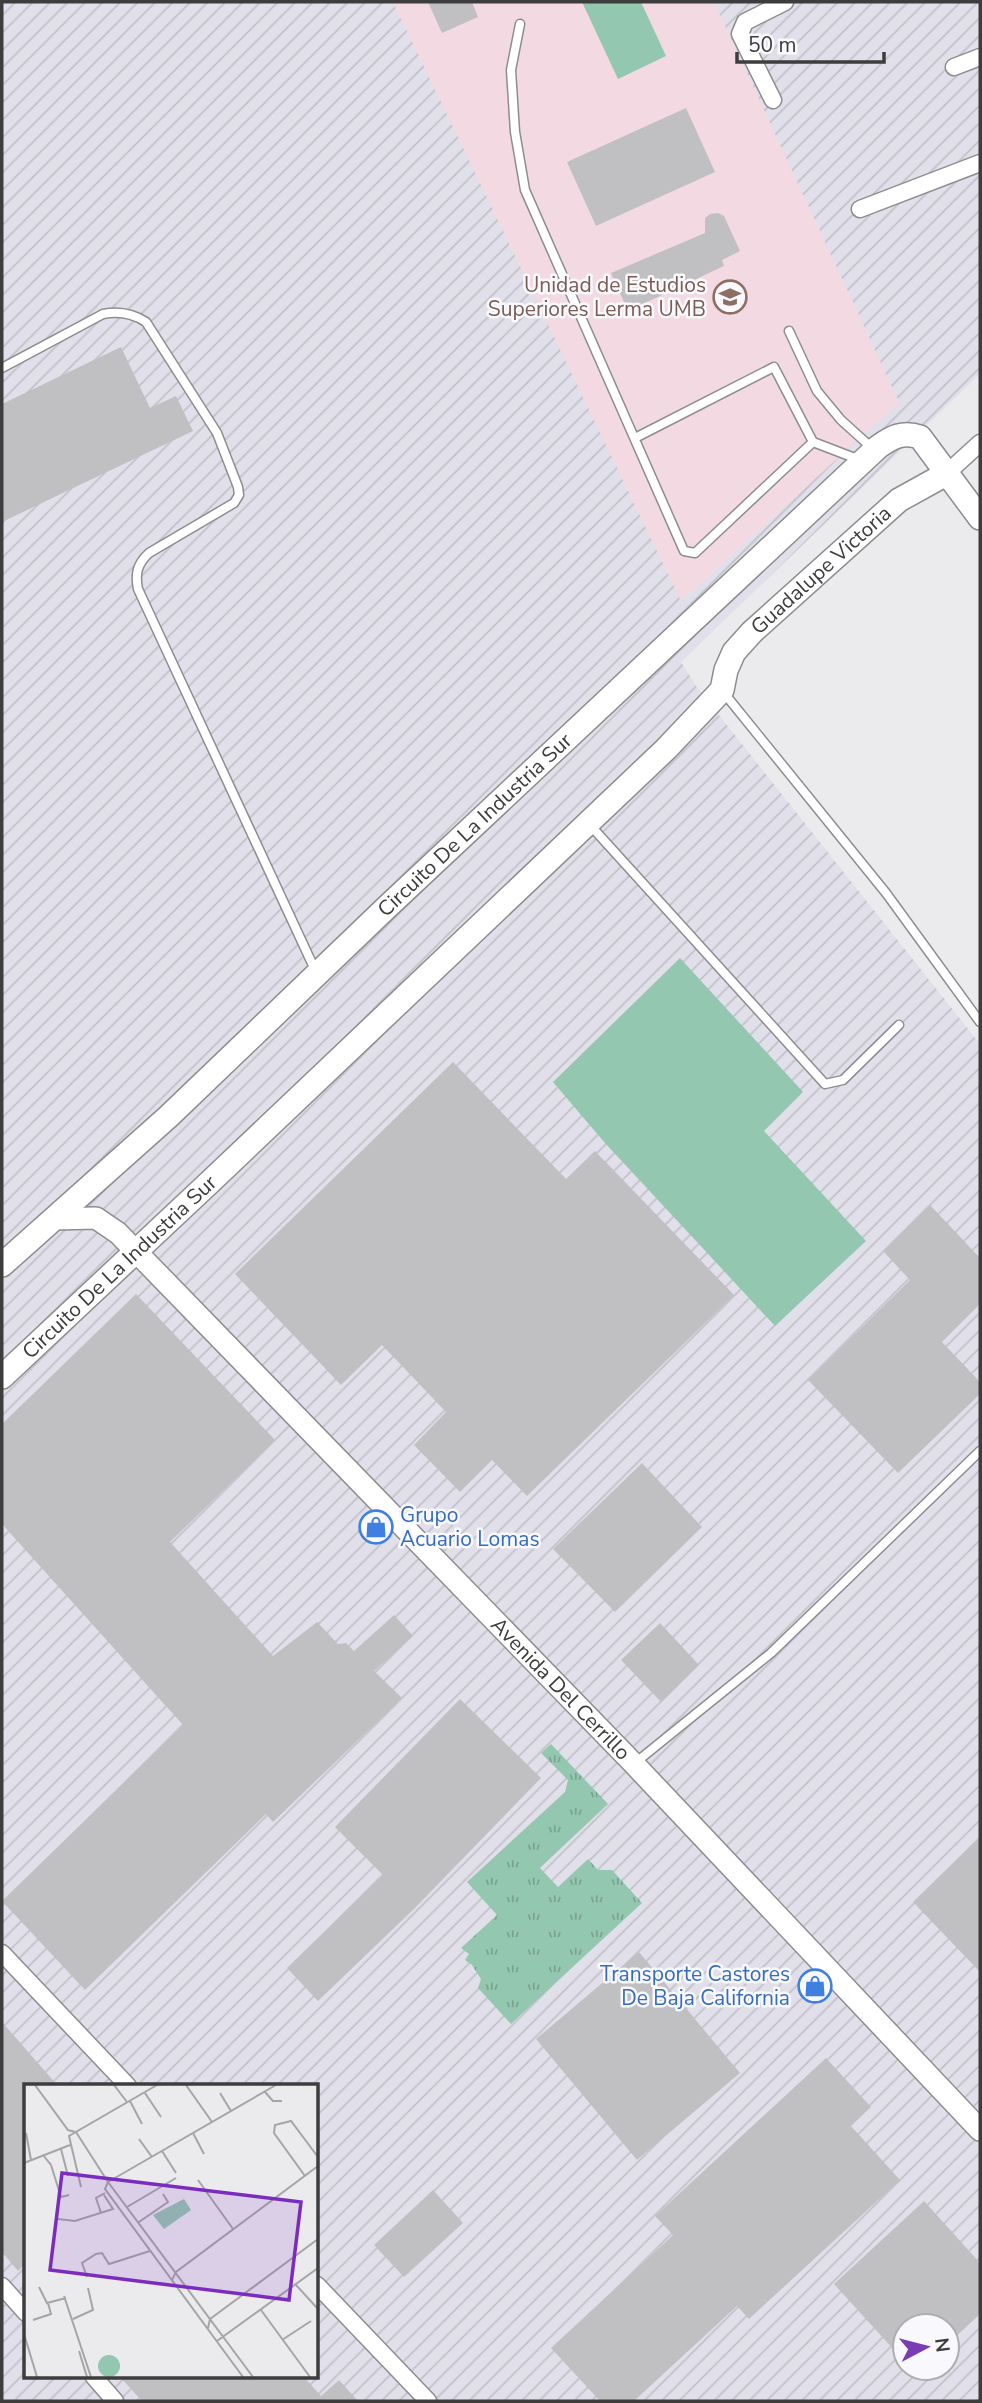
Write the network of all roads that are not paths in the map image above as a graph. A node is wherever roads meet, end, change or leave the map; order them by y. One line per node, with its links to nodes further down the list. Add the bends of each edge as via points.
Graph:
1 (785, 2): 5 (street, via 745,22 740,34)
2 (520, 24): 10 (lane, via 511,70 525,190)
3 (980, 57): 4 (street)
4 (954, 67)
5 (773, 100)
6 (980, 163): 7 (street)
7 (860, 209)
8 (789, 331): 13 (lane, via 817,391)
9 (2, 368): 18 (lane, via 103,314 138,316 146,321 217,433 238,487 237,499 149,553 136,576 138,589)
10 (635, 438): 11 (lane, via 772,367); 11 (lane, via 689,554)
11 (813, 442): 13 (lane)
12 (980, 443): 14 (street)
13 (868, 456): 14 (main road, Circuito De La Industria Sur, via 889,438 910,433 924,440); 18 (main road, Circuito De La Industria Sur)
14 (946, 474): 15 (main road); 16 (main road, Guadalupe Victoria, via 899,500 752,632 734,652)
15 (980, 518)
16 (722, 690): 17 (main road, Circuito De La Industria Sur); 19 (lane, via 886,893)
17 (588, 823): 20 (lane, via 825,1084 844,1080); 22 (main road, Circuito De La Industria Sur)
18 (318, 974): 21 (main road, Circuito De La Industria Sur)
19 (980, 1022)
20 (899, 1025)
21 (53, 1219): 22 (street, Avenida Del Cerrillo, via 96,1218); 23 (main road, Circuito De La Industria Sur)
22 (137, 1252): 24 (main road, Circuito De La Industria Sur); 26 (street, Avenida Del Cerrillo)
23 (2, 1265)
24 (2, 1377)
25 (980, 1451): 26 (lane, via 771,1653)
26 (634, 1764): 29 (street, Avenida Del Cerrillo)
27 (2, 1953): 28 (street)
28 (126, 2084)
29 (980, 2130)
30 (2, 2286): 32 (street)
31 (318, 2286): 35 (street)
32 (24, 2311)
33 (95, 2378): 34 (street)
34 (115, 2401)
35 (428, 2401)

